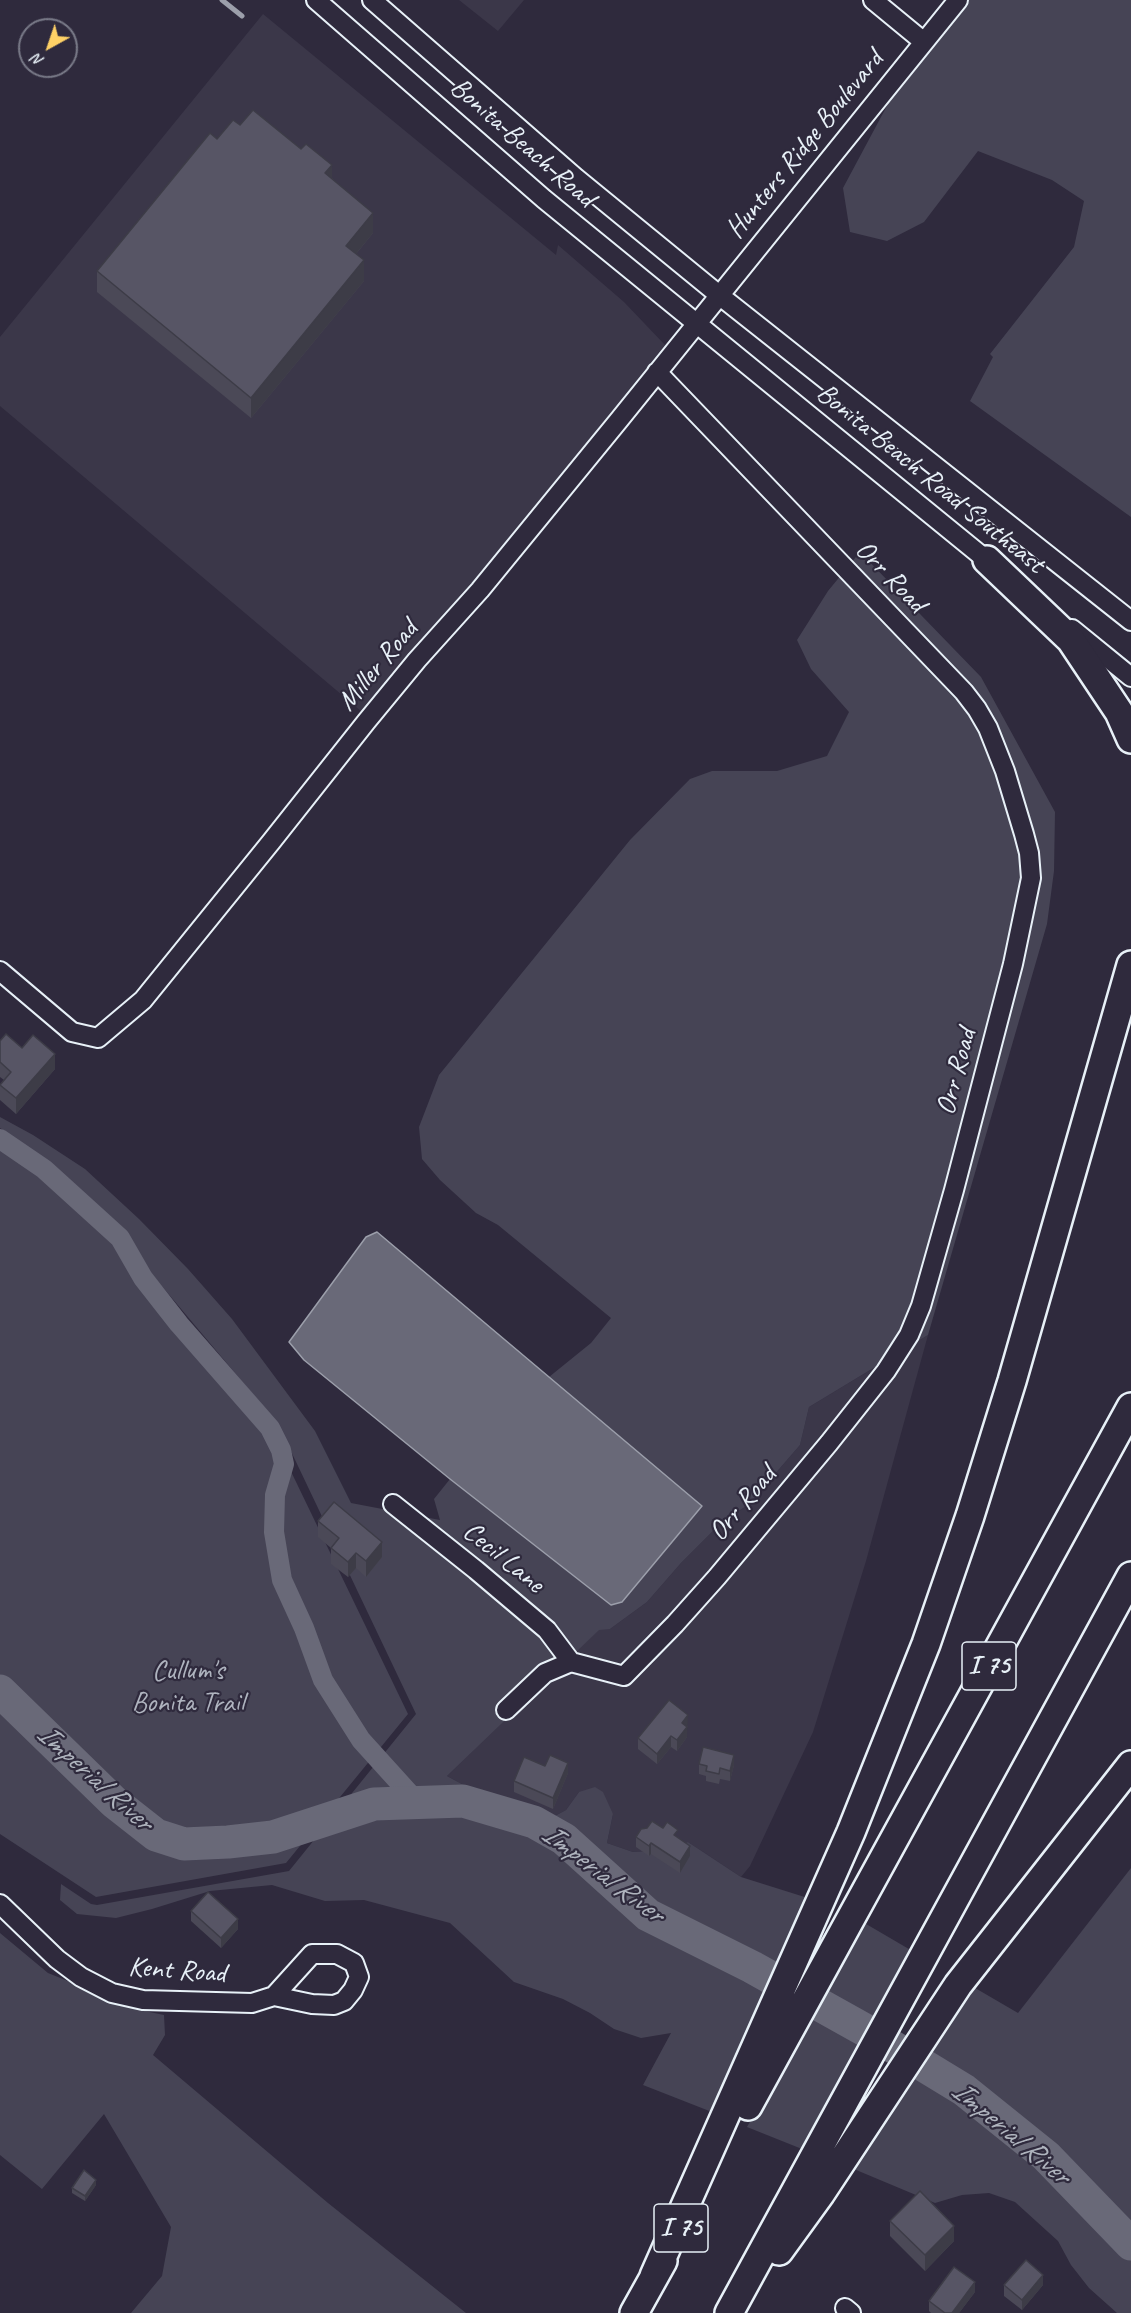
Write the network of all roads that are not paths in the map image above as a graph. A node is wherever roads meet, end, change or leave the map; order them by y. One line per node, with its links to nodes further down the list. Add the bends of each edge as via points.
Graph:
1 (316, 0): 7 (street, Bonita Beach Road, via 544,199)
2 (372, 0): 6 (street, Bonita Beach Road, via 558,163)
3 (873, 0): 5 (street)
4 (958, 0): 5 (street, Hunters Ridge Boulevard)
5 (924, 42): 6 (street, Hunters Ridge Boulevard)
6 (719, 295): 7 (street, Hunters Ridge Boulevard); 10 (street, Bonita Beach Road Southeast)
7 (696, 324): 8 (street, Miller Road); 9 (street, Bonita Beach Road Southeast)
8 (657, 372): 14 (street, Miller Road, via 480,590 366,722 143,1000 98,1038 72,1032); 18 (street, Orr Road, via 964,692 988,728 1005,771 1027,843 1030,878 1013,964 957,1179 909,1335 829,1443 717,1577 624,1676)
9 (987, 560): 11 (street, Bonita Beach Road Southeast); 12 (highway, via 1071,640 1119,712)
10 (1131, 621)
11 (1131, 677)
12 (1131, 739)
13 (1131, 965): 23 (highway, via 1012,1381 926,1644)
14 (0, 971)
15 (1131, 1407): 23 (highway, I 75, via 848,1924)
16 (393, 1504): 18 (street, Cecil Lane, via 547,1630)
17 (1131, 1576): 24 (highway, via 918,1965)
18 (571, 1662): 19 (street, via 545,1672)
19 (506, 1710)
20 (1131, 1765): 24 (highway, via 958,1985)
21 (0, 1904): 22 (street, Kent Road, via 57,1959 112,1993 143,2000 175,2001 252,2002)
22 (274, 1996)
23 (723, 2138): 25 (highway, I 75)
24 (811, 2187): 26 (highway); 27 (highway)
25 (634, 2313)
26 (729, 2313)
27 (735, 2313)

